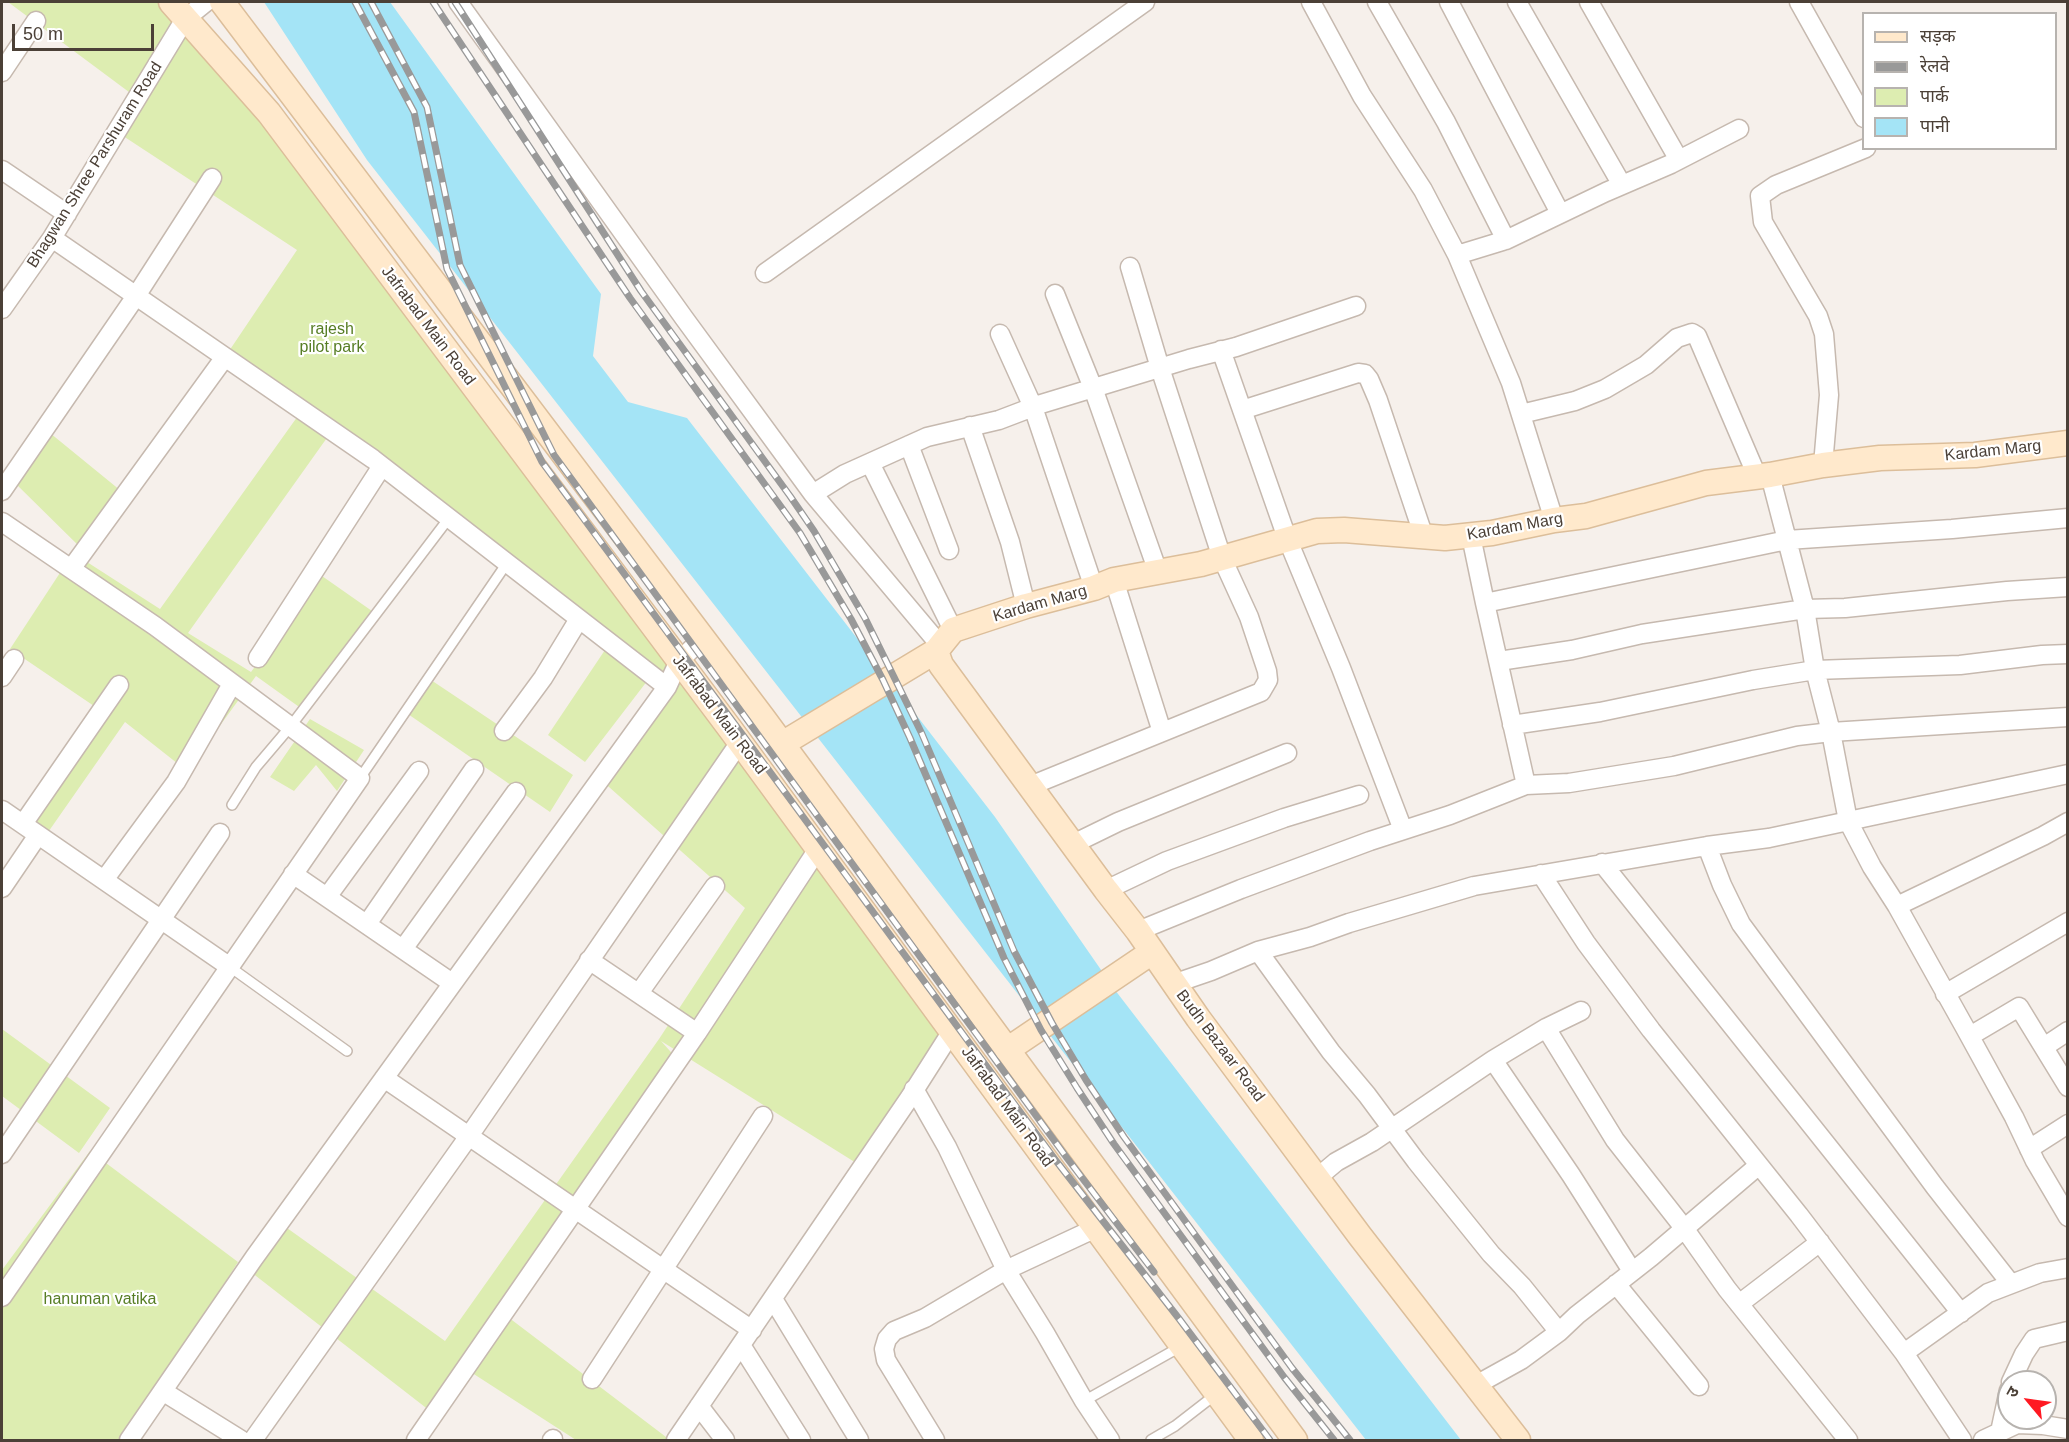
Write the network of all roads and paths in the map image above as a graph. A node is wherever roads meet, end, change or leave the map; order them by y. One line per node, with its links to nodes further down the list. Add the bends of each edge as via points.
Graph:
1 (206, 2): 11 (street, Bhagwan Shree Parshuram Road)
2 (222, 2): 68 (main road, Jafrabad Main Road)
3 (458, 2): 48 (street)
4 (1145, 2): 27 (street)
5 (1311, 2): 25 (street, via 1362,96 1423,190)
6 (1377, 2): 24 (street, via 1446,122)
7 (1449, 2): 21 (street)
8 (1516, 2): 20 (street)
9 (1589, 2): 17 (street)
10 (1799, 2): 14 (street)
11 (178, 10): 22 (street, Bhagwan Shree Parshuram Road); 73 (main road, Jafrabad Main Road, via 269,113)
12 (36, 21): 13 (street)
13 (2, 72)
14 (1862, 116)
15 (1739, 129): 17 (street)
16 (1862, 150): 44 (street, via 1776,185 1760,196 1764,222 1818,316 1824,334 1829,396)
17 (1678, 159): 20 (street)
18 (2, 170): 22 (street)
19 (212, 178): 29 (street)
20 (1622, 185): 21 (street)
21 (1560, 213): 24 (street)
22 (66, 214): 23 (street, Bhagwan Shree Parshuram Road)
23 (52, 238): 29 (street); 31 (street, Bhagwan Shree Parshuram Road)
24 (1506, 240): 25 (street)
25 (1457, 255): 39 (street)
26 (1130, 267): 35 (street)
27 (765, 273)
28 (1055, 294): 36 (street)
29 (136, 296): 34 (street); 47 (street)
30 (1356, 306): 33 (street)
31 (2, 309)
32 (1000, 334): 37 (street)
33 (1221, 350): 35 (street); 38 (street)
34 (225, 357): 45 (street); 60 (street)
35 (1160, 368): 36 (street); 58 (street)
36 (1093, 388): 37 (street); 61 (street)
37 (1033, 407): 40 (street); 62 (street)
38 (1242, 410): 54 (street, via 1365,374 1378,400); 55 (street)
39 (1521, 414): 46 (street, via 1605,389 1646,365 1677,338 1692,333 1697,336); 51 (street)
40 (970, 426): 42 (street); 65 (street, via 1010,542)
41 (2067, 443): 44 (main road, Kardam Marg, via 1975,455 1880,458)
42 (909, 445): 43 (street); 57 (street)
43 (870, 463): 48 (street); 69 (street)
44 (1823, 465): 46 (main road, Kardam Marg)
45 (382, 466): 49 (street); 71 (street)
46 (1763, 475): 51 (main road, Kardam Marg, via 1706,483 1586,516); 56 (street)
47 (2, 491)
48 (813, 494): 69 (street)
49 (449, 518): 59 (street); 82 (lane)
50 (2067, 518): 56 (street)
51 (1554, 519): 53 (main road, Kardam Marg)
52 (2, 522): 60 (street)
53 (1471, 536): 54 (main road, Kardam Marg); 64 (street)
54 (1424, 537): 55 (main road, Kardam Marg, via 1344,530)
55 (1287, 538): 58 (main road, Kardam Marg); 102 (street)
56 (1787, 540): 64 (street); 66 (street)
57 (949, 550)
58 (1222, 558): 61 (main road, Kardam Marg); 84 (street, via 1249,617 1268,680 1261,692)
59 (507, 563): 67 (street); 92 (lane)
60 (70, 569): 77 (street)
61 (1158, 572): 62 (main road, Kardam Marg)
62 (1104, 584): 65 (main road, Kardam Marg); 84 (street)
63 (2067, 586): 66 (street)
64 (1485, 603): 74 (street)
65 (1026, 606): 69 (main road, Kardam Marg)
66 (1805, 609): 74 (street); 75 (street)
67 (579, 619): 79 (street); 83 (street)
68 (703, 638): 73 (street); 87 (main road, Jafrabad Main Road)
69 (943, 642): 87 (main road, Kardam Marg); 94 (main road, Budh Bazaar Road, via 941,664)
70 (2067, 654): 75 (street, via 1960,665)
71 (258, 658)
72 (15, 659): 76 (street)
73 (679, 661): 79 (street); 86 (main road, Jafrabad Main Road)
74 (1498, 661): 81 (street)
75 (1815, 670): 81 (street); 85 (street)
76 (2, 677)
77 (232, 684): 82 (street); 111 (street, via 176,782)
78 (119, 685): 101 (street)
79 (667, 687): 126 (street)
80 (2067, 717): 85 (street)
81 (1512, 725): 93 (street)
82 (290, 727): 92 (street); 97 (lane, via 256,767)
83 (504, 731)
84 (1162, 732): 94 (street)
85 (1831, 732): 93 (street, via 1797,736 1674,766 1569,783); 99 (street)
86 (740, 742): 107 (main road, Jafrabad Main Road); 124 (street)
87 (782, 744): 137 (main road, Jafrabad Main Road)
88 (1287, 753): 105 (street)
89 (474, 769): 119 (street)
90 (419, 771): 115 (street)
91 (2067, 774): 99 (street)
92 (360, 778): 109 (street)
93 (1526, 785): 102 (street, via 1450,816)
94 (1030, 786): 105 (main road, Budh Bazaar Road)
95 (516, 792): 121 (street)
96 (1359, 795): 114 (street, via 1167,861)
97 (232, 805)
98 (2, 810): 101 (street)
99 (1848, 821): 106 (street); 116 (street)
100 (2067, 822): 116 (street)
101 (23, 824): 104 (street)
102 (1403, 830): 120 (street)
103 (220, 833): 117 (street)
104 (38, 835): 111 (street); 113 (street)
105 (1073, 844): 114 (main road, Budh Bazaar Road)
106 (1707, 846): 108 (street); 161 (street, via 1741,924 1935,1188)
107 (818, 849): 132 (main road, Jafrabad Main Road); 134 (street)
108 (1602, 863): 110 (street); 165 (street)
109 (293, 874): 115 (street); 125 (street)
110 (1541, 874): 122 (street, via 1462,889); 149 (street, via 1651,1030)
111 (104, 880): 117 (street)
112 (715, 886): 128 (street)
113 (2, 888)
114 (1106, 890): 120 (main road, Budh Bazaar Road)
115 (327, 897): 119 (street)
116 (1897, 906): 129 (street)
117 (162, 919): 125 (street); 148 (street)
118 (2067, 922): 129 (street)
119 (367, 924): 121 (street)
120 (1138, 931): 123 (main road, Budh Bazaar Road)
121 (403, 949): 126 (street)
122 (1258, 951): 127 (street); 145 (street, via 1324,1044)
123 (1152, 952): 127 (main road, Budh Bazaar Road); 137 (main road)
124 (589, 960): 128 (street); 146 (street)
125 (230, 966): 138 (lane); 162 (street)
126 (452, 983): 140 (street)
127 (1173, 984): 150 (main road, Budh Bazaar Road)
128 (639, 993): 134 (street)
129 (1945, 994): 135 (street)
130 (1581, 1011): 131 (street)
131 (1546, 1028): 139 (street); 154 (street, via 1615,1140)
132 (952, 1031): 142 (street); 153 (main road, Jafrabad Main Road)
133 (2067, 1031): 136 (street)
134 (697, 1033): 151 (street)
135 (1970, 1036): 136 (street, via 2019,1007); 147 (street)
136 (2044, 1047): 141 (street)
137 (1007, 1050): 193 (main road, Jafrabad Main Road)
138 (347, 1051)
139 (1493, 1060): 145 (street); 159 (street)
140 (384, 1078): 146 (street); 175 (street, via 254,1258)
141 (2067, 1087)
142 (914, 1089): 158 (street, via 947,1147); 163 (street)
143 (763, 1116): 156 (street)
144 (2067, 1125): 147 (street)
145 (1392, 1128): 150 (street); 167 (street)
146 (469, 1136): 151 (street); 183 (street)
147 (2029, 1149): 152 (street)
148 (2, 1154)
149 (1759, 1165): 154 (street); 155 (street)
150 (1317, 1178): 173 (main road, Budh Bazaar Road)
151 (576, 1209): 156 (street); 184 (street)
152 (2067, 1217)
153 (1096, 1228): 158 (street); 169 (main road, Jafrabad Main Road)
154 (1684, 1228): 159 (street); 164 (street)
155 (1820, 1242): 164 (street); 170 (street)
156 (663, 1268): 168 (street); 172 (street)
157 (2067, 1268): 161 (street)
158 (1006, 1270): 177 (street); 189 (street, via 925,1318 894,1331 887,1339 886,1360)
159 (1632, 1272): 160 (street)
160 (1616, 1284): 167 (street); 174 (street)
161 (2011, 1284): 165 (street, via 1988,1293)
162 (4, 1287)
163 (772, 1299): 168 (street); 188 (street)
164 (1739, 1304): 195 (street)
165 (1961, 1313): 170 (street)
166 (2067, 1331): 171 (street, via 2034,1339)
167 (1558, 1332): 173 (street)
168 (746, 1338): 178 (street); 187 (street)
169 (1182, 1346): 176 (main road, Jafrabad Main Road); 177 (lane)
170 (1904, 1353): 196 (street)
171 (2017, 1370)
172 (592, 1379)
173 (1476, 1385): 194 (main road, Budh Bazaar Road)
174 (1699, 1386)
175 (164, 1392): 181 (street); 182 (street)
176 (1217, 1394): 191 (lane); 192 (main road, Jafrabad Main Road)
177 (1084, 1401): 190 (street)
178 (699, 1406): 185 (street); 186 (street)
179 (2067, 1430): 180 (street, via 2017,1424)
180 (2000, 1432): 197 (street)
181 (129, 1440)
182 (241, 1440)
183 (253, 1440)
184 (416, 1440)
185 (676, 1440)
186 (725, 1440)
187 (801, 1440)
188 (859, 1440)
189 (935, 1440)
190 (1110, 1440)
191 (1151, 1440)
192 (1251, 1440)
193 (1295, 1440)
194 (1518, 1440)
195 (1848, 1440)
196 (1962, 1440)
197 (1983, 1440)

